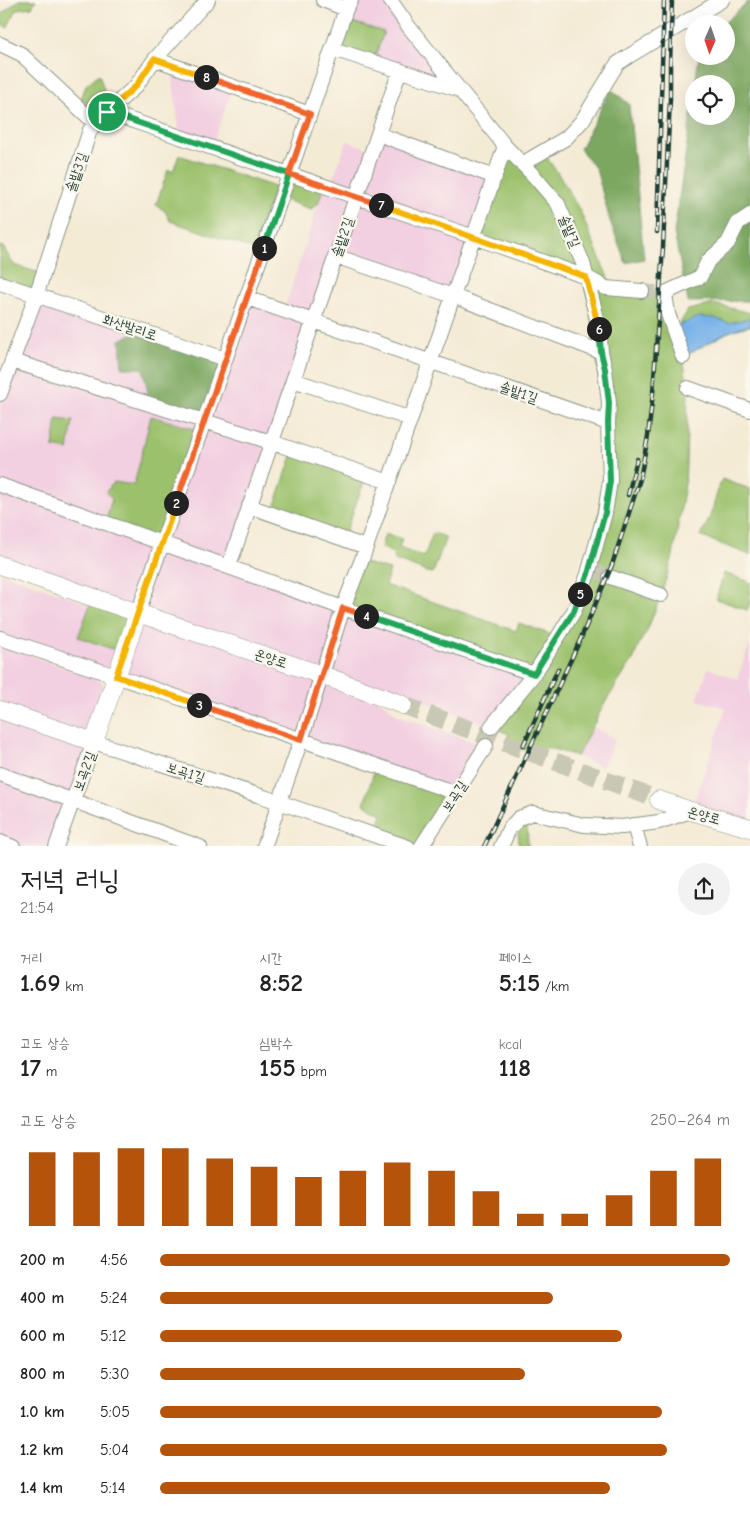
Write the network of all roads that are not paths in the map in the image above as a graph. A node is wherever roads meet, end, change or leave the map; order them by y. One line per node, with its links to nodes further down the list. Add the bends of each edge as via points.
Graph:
1 (208, 0): 8 (street, 솔밭3길)
2 (323, 0): 5 (street)
3 (390, 0): 10 (street, 솔밭길)
4 (722, 0): 16 (street, via 617,64 582,121 566,138)
5 (349, 5): 7 (street)
6 (0, 44): 13 (street, via 21,54)
7 (333, 49): 9 (street); 12 (street)
8 (154, 59): 11 (street, 솔밭3길, via 136,86); 12 (street)
9 (400, 70): 10 (street); 14 (street, 솔밭2길)
10 (461, 90): 15 (street, 솔밭길)
11 (107, 112): 13 (street, 솔밭3길); 17 (street)
12 (310, 114): 17 (street)
13 (96, 124): 26 (street, 솔밭3길, via 90,130)
14 (378, 134): 18 (street); 19 (street, 솔밭2길)
15 (506, 146): 16 (street, 솔밭길); 18 (street)
16 (522, 164): 23 (street, 솔밭길, via 558,204)
17 (289, 174): 19 (street); 28 (street)
18 (495, 177): 21 (street)
19 (356, 196): 21 (street); 22 (street, 솔밭2길)
20 (750, 215): 31 (street, via 738,223 728,243 708,261 700,277 665,293 668,314)
21 (474, 236): 23 (street); 27 (street)
22 (335, 256): 27 (street); 29 (street, 솔밭2길)
23 (586, 277): 25 (street, via 606,288); 30 (street, 솔밭길, via 599,327)
24 (0, 283): 26 (street)
25 (642, 291)
26 (36, 296): 32 (street, 화산발리로); 33 (street, 솔밭3길)
27 (453, 296): 30 (street); 34 (street)
28 (247, 298): 29 (street, 솔밭1길); 32 (street)
29 (313, 321): 34 (street, 솔밭1길); 35 (street, 솔밭2길)
30 (601, 352): 41 (street, 솔밭길, via 609,403)
31 (683, 357)
32 (225, 359): 40 (street)
33 (12, 361): 37 (street, 솔밭3길); 40 (street)
34 (430, 361): 39 (street); 41 (street, 솔밭1길)
35 (293, 380): 39 (street); 42 (street, 솔밭2길)
36 (688, 388): 38 (street)
37 (0, 394)
38 (750, 410)
39 (411, 418): 43 (street)
40 (204, 421): 42 (street); 46 (street)
41 (608, 423): 56 (street, 솔밭길, via 610,481 592,570 574,611)
42 (271, 442): 43 (street); 45 (street, 솔밭2길)
43 (389, 482): 47 (street)
44 (0, 485): 46 (street)
45 (249, 506): 47 (street); 49 (street, 솔밭2길)
46 (162, 542): 49 (street); 53 (street)
47 (366, 547): 52 (street)
48 (0, 565): 53 (main road, 온양로)
49 (228, 566): 52 (street)
50 (610, 576): 51 (street)
51 (661, 595)
52 (343, 608): 55 (street); 56 (street)
53 (138, 613): 55 (main road, 온양로); 57 (main road)
54 (0, 638): 57 (street)
55 (322, 674): 58 (main road, 온양로); 61 (street)
56 (534, 674): 60 (street, 솔밭길)
57 (116, 676): 61 (street); 62 (main road)
58 (403, 705)
59 (0, 710): 62 (main road)
60 (491, 727)
61 (301, 740): 65 (street); 68 (street)
62 (94, 742): 66 (street, 보곡2길); 68 (street, 보곡1길)
63 (486, 746): 65 (street, 보곡길)
64 (0, 774): 66 (street, 보곡2길)
65 (456, 793): 78 (street, 보곡길)
66 (73, 800): 74 (street, 보곡2길); 75 (street)
67 (659, 800): 69 (main road, 온양로)
68 (279, 802): 76 (street); 77 (street, 보곡1길)
69 (691, 812): 70 (street, via 659,822); 71 (main road, 온양로)
70 (634, 825): 79 (street, via 584,825 533,813 519,818); 80 (street)
71 (750, 828)
72 (0, 842): 73 (street)
73 (13, 846)
74 (56, 846)
75 (200, 846)
76 (264, 846)
77 (408, 846)
78 (421, 846)
79 (501, 846)
80 (640, 846)

